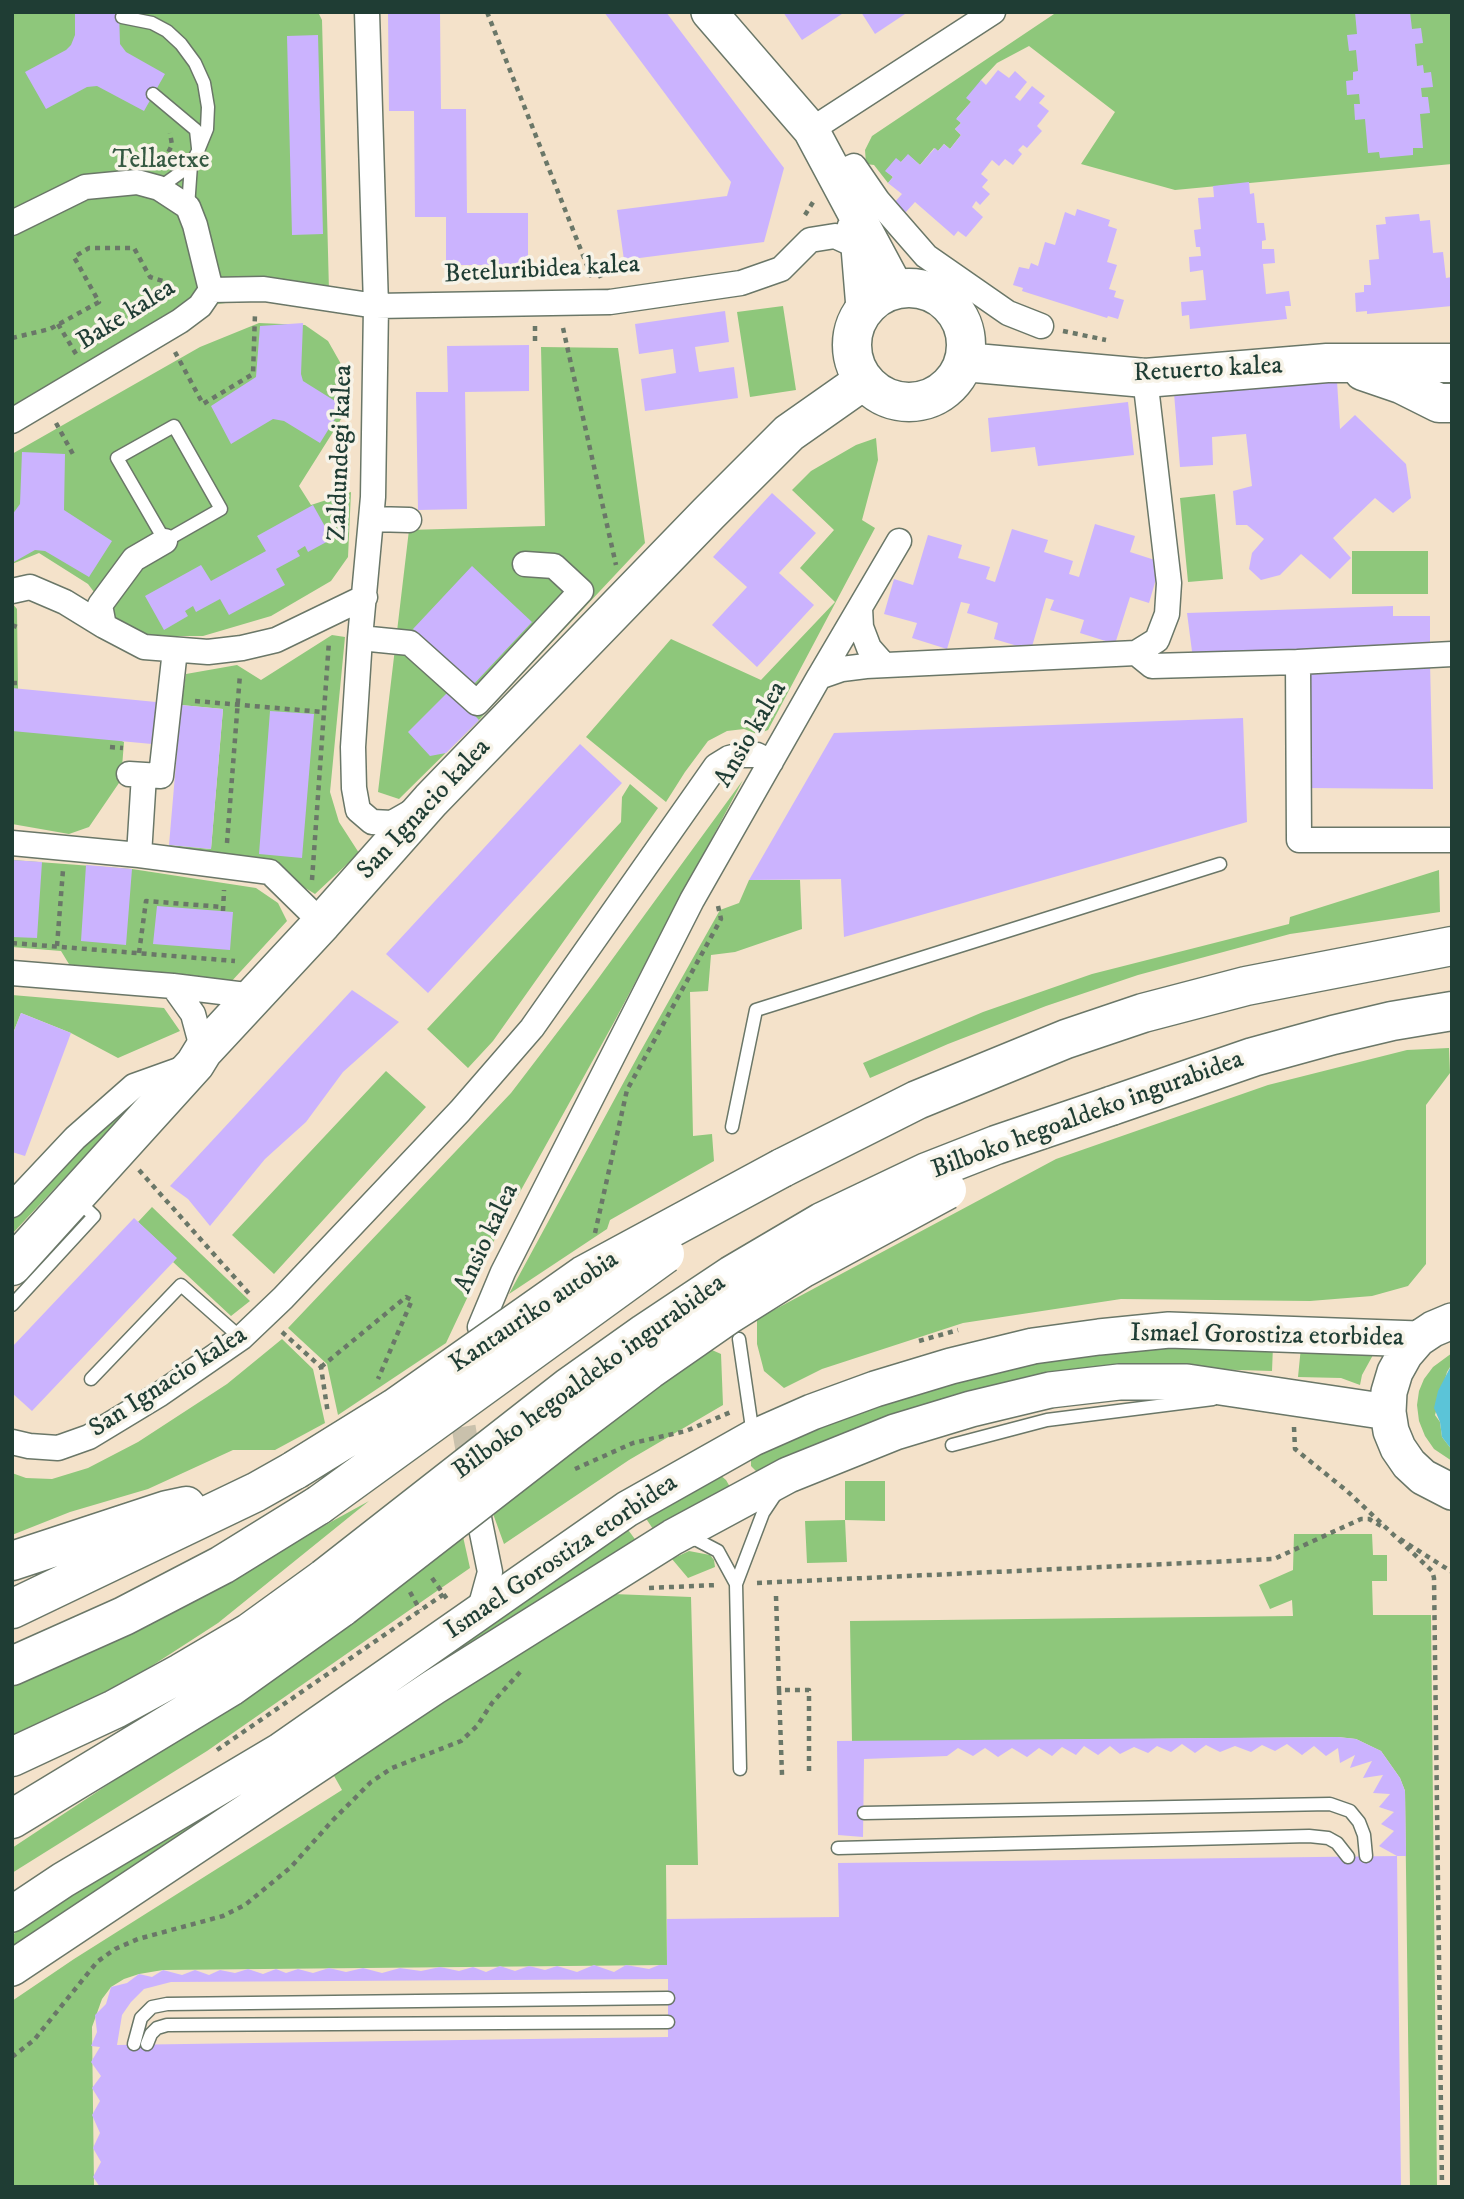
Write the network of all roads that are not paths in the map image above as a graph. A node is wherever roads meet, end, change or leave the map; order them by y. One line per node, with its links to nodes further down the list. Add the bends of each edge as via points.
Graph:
1 (367, 12): 16 (street, Zaldundegi kalea)
2 (709, 12): 6 (main road)
3 (993, 12): 6 (street)
4 (122, 16): 7 (lane, via 167,31 195,63 208,107 207,129)
5 (153, 94): 7 (lane, via 196,130)
6 (811, 130): 9 (main road)
7 (198, 151): 8 (lane)
8 (191, 164): 10 (lane); 11 (lane)
9 (840, 184): 13 (main road); 14 (main road); 18 (street, via 878,201 926,256 1007,313)
10 (148, 185): 11 (street); 12 (street, via 85,187)
11 (188, 207): 15 (street, Bake kalea, via 195,225)
12 (12, 223)
13 (859, 247): 16 (street, Beteluribidea kalea, via 835,236 810,240 780,269 741,283 610,302); 17 (main road)
14 (896, 289): 17 (main road); 19 (main road, via 937,295 953,308 966,342)
15 (205, 298): 16 (street, Beteluribidea kalea, via 256,289); 26 (street, Bake kalea, via 164,331)
16 (376, 306): 27 (street, Zaldundegi kalea)
17 (864, 308): 23 (main road, via 852,334 852,360)
18 (1041, 326)
19 (964, 362): 22 (main road, Retuerto kalea); 23 (main road, via 954,381 919,402 899,402 878,394)
20 (1327, 363): 21 (main road); 22 (main road, Retuerto kalea); 25 (main road, via 1366,372)
21 (1452, 363)
22 (1145, 378): 38 (street, via 1169,583 1167,614 1157,640)
23 (863, 381): 44 (main road, San Ignacio kalea, via 789,433)
24 (1452, 390): 25 (main road)
25 (1451, 405)
26 (12, 421)
27 (372, 519): 28 (street); 33 (street, Zaldundegi kalea)
28 (409, 520)
29 (164, 541): 29 (lane, via 221,509 174,426 117,458); 35 (street, via 134,559 100,605)
30 (899, 541): 34 (street)
31 (525, 564): 36 (street, via 554,566 581,591 477,703 410,643)
32 (12, 591): 35 (street, via 30,587)
33 (365, 597): 36 (street, Zaldundegi kalea); 37 (street, via 276,640 208,652)
34 (860, 607): 41 (street, via 869,648); 42 (street)
35 (104, 626): 37 (street, via 144,647)
36 (360, 638): 44 (street, Zaldundegi kalea, via 353,747 358,810 372,822 392,823)
37 (175, 650): 47 (street, via 161,776 137,774 143,803)
38 (1136, 653): 40 (street, via 1152,666); 41 (street, Ansio kalea)
39 (1452, 654): 40 (street)
40 (1298, 662): 45 (street, via 1299,840)
41 (884, 665): 42 (street, Ansio kalea, via 842,669)
42 (819, 677): 43 (street, Ansio kalea)
43 (771, 762): 63 (street, Ansio kalea, via 692,900 503,1272); 64 (street, San Ignacio kalea, via 757,755 741,755 716,766 532,1028 460,1111)
44 (432, 800): 49 (main road, San Ignacio kalea)
45 (1452, 840)
46 (12, 843): 47 (street)
47 (139, 855): 49 (street, via 270,872)
48 (1220, 863): 56 (lane, via 757,1010)
49 (316, 917): 53 (main road, San Ignacio kalea)
50 (1452, 946): 57 (main road, via 1246,986 1066,1038 917,1100)
51 (12, 973): 52 (street)
52 (173, 986): 53 (street); 55 (street, via 193,1014)
53 (254, 996): 55 (main road, San Ignacio kalea)
54 (1452, 1011): 79 (main road, Bilboko hegoaldeko ingurabidea, bridge, via 1320,1038 1178,1081 927,1172 822,1222 732,1275 569,1387)
55 (199, 1057): 58 (main road, San Ignacio kalea); 59 (street, via 134,1086 75,1138)
56 (732, 1127)
57 (782, 1168): 73 (main road, Kantauriko autobia, bridge, via 584,1275 395,1408); 82 (main road, bridge, via 319,1505 222,1565)
58 (75, 1197): 60 (main road, San Ignacio kalea); 61 (lane, via 94,1216)
59 (12, 1205)
60 (12, 1266)
61 (12, 1305)
62 (1441, 1320): 68 (main road, via 1405,1354 1389,1392); 69 (main road, Ismael Gorostiza etorbidea, via 1169,1330 1033,1346 875,1389)
63 (480, 1327)
64 (242, 1338): 66 (lane, via 181,1284); 70 (street, San Ignacio kalea, via 89,1437 58,1448)
65 (739, 1339): 69 (lane)
66 (91, 1378)
67 (1289, 1409): 68 (main road, Ismael Gorostiza etorbidea); 71 (lane, via 1216,1399 1047,1420); 72 (main road, Ismael Gorostiza etorbidea, via 1186,1382 1119,1382 1050,1390 895,1432)
68 (1388, 1412): 74 (main road, via 1391,1431 1409,1464)
69 (753, 1438): 81 (main road, Ismael Gorostiza etorbidea, via 627,1509)
70 (12, 1442)
71 (952, 1444)
72 (788, 1475): 76 (main road, Ismael Gorostiza etorbidea); 78 (lane, via 763,1513)
73 (256, 1492): 77 (main road, via 167,1510); 80 (main road)
74 (1452, 1492)
75 (478, 1513): 81 (street, via 490,1572)
76 (673, 1537): 78 (lane, via 697,1540 718,1551); 91 (main road, Ismael Gorostiza etorbidea, via 435,1687)
77 (12, 1561)
78 (736, 1584): 84 (lane)
79 (333, 1592): 83 (main road, Bilboko hegoaldeko ingurabidea, via 248,1633 115,1709); 86 (main road, via 284,1650)
80 (12, 1609)
81 (478, 1612): 90 (main road, Ismael Gorostiza etorbidea, via 280,1751)
82 (12, 1666)
83 (12, 1758)
84 (740, 1769)
85 (863, 1813): 88 (lane, via 1330,1804 1350,1811 1359,1822)
86 (12, 1819)
87 (838, 1849): 89 (lane, via 1309,1836 1328,1838)
88 (1366, 1856)
89 (1348, 1857)
90 (12, 1914)
91 (12, 1968)
92 (668, 1998): 93 (lane, via 167,2004 152,2007 141,2018 140,2044 167,2025)
93 (668, 2022)

